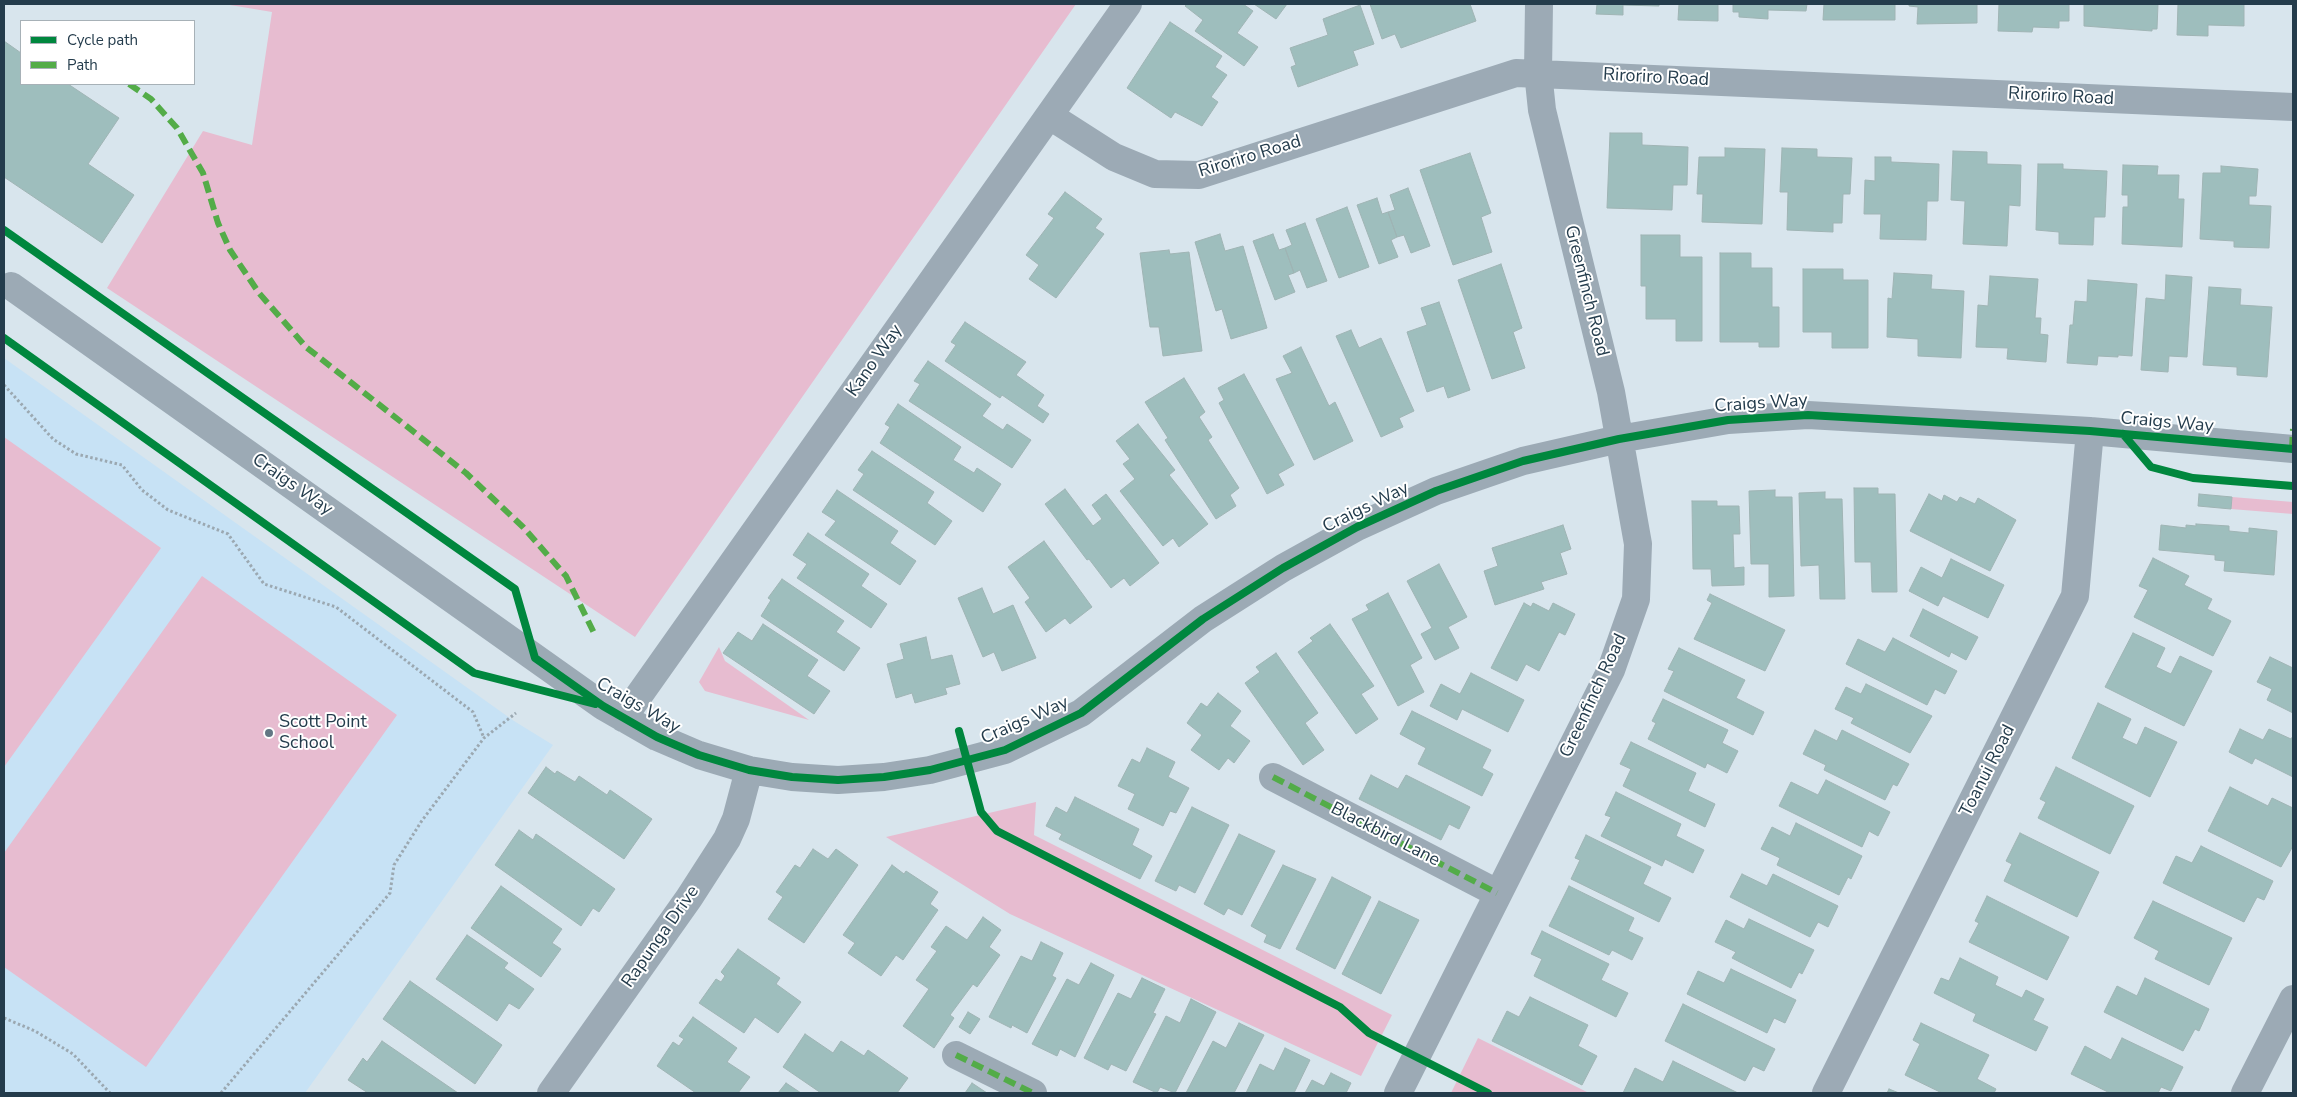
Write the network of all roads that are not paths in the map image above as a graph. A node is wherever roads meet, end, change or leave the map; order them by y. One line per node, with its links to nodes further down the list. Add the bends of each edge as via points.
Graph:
1 (1128, 4): 5 (street, Kano Way)
2 (1539, 4): 3 (street, Greenfinch Road)
3 (1538, 72): 4 (street, Riroriro Road); 5 (street, Riroriro Road, via 1516,73 1199,175 1155,174 1114,157); 8 (street, Greenfinch Road, via 1542,110 1611,392)
4 (2293, 108)
5 (1050, 116): 10 (street, Kano Way)
6 (6, 283): 10 (street, Craigs Way)
7 (2090, 431): 8 (street, Craigs Way, via 1808,415 1728,420); 9 (street, Craigs Way); 19 (street, Toanui Road, via 2075,596)
8 (1619, 439): 11 (street, Craigs Way, via 1516,463 1436,491 1357,527 1283,568 1203,619 1081,713 1005,750 930,770 884,777 838,780); 13 (street, Greenfinch Road, via 1638,544 1636,599 1611,670)
9 (2293, 442)
10 (622, 718): 11 (street, Craigs Way, via 700,756)
11 (748, 770): 16 (street, Rapunga Drive, via 736,819 727,839)
12 (1273, 777): 13 (street, Blackbird Lane)
13 (1497, 893): 18 (street, Greenfinch Road)
14 (2293, 1000): 20 (street)
15 (956, 1055): 17 (street)
16 (551, 1093)
17 (1033, 1093)
18 (1398, 1093)
19 (1826, 1093)
20 (2245, 1093)

